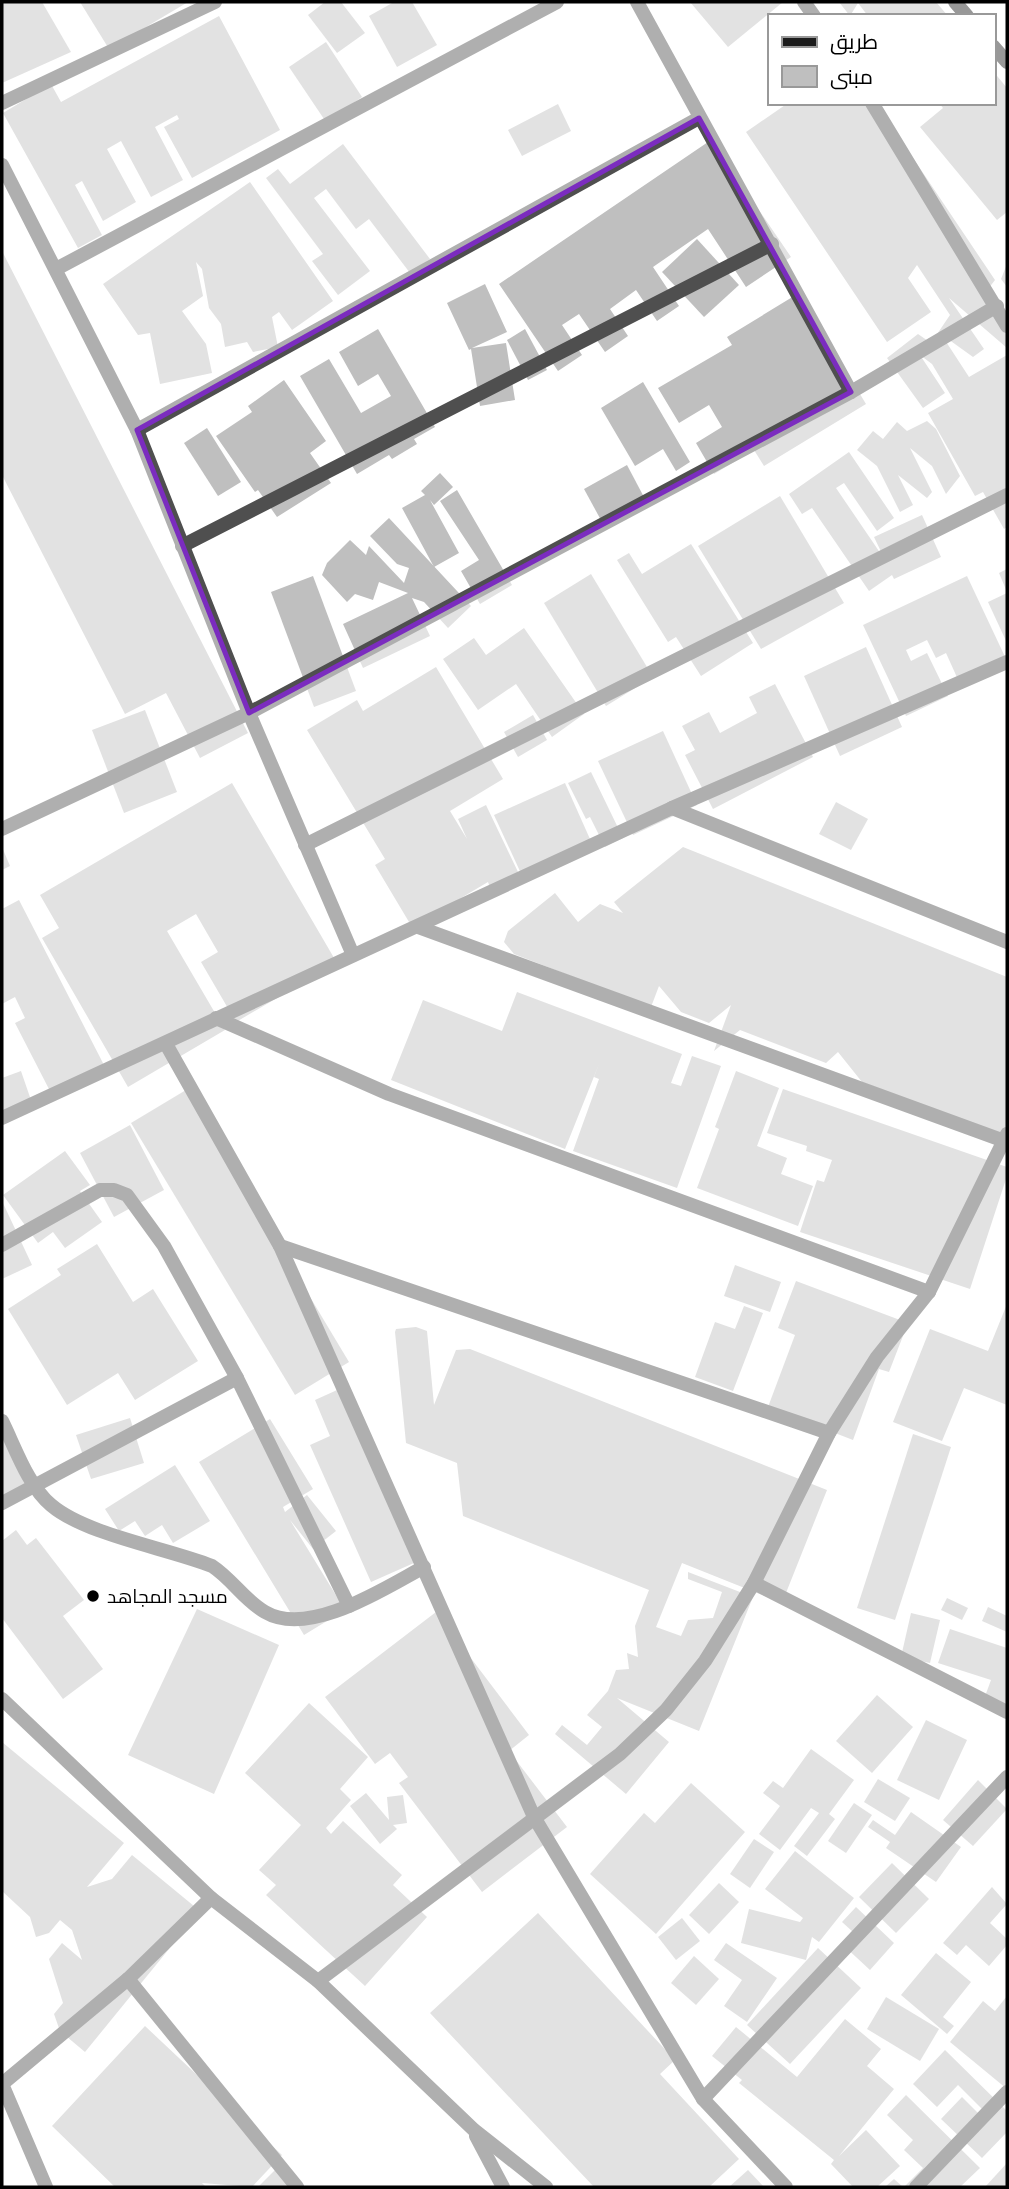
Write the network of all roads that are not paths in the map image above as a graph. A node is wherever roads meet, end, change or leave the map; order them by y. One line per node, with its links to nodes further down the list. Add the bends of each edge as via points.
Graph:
1 (215, 2): 6 (street)
2 (557, 2): 11 (street)
3 (637, 2): 8 (street)
4 (995, 48): 5 (main road)
5 (1007, 62)
6 (2, 103)
7 (873, 105): 12 (street)
8 (699, 118): 10 (street); 15 (street)
9 (2, 165): 11 (street)
10 (772, 244): 14 (street); 17 (street)
11 (56, 269): 15 (street)
12 (997, 306): 13 (street); 14 (street)
13 (1007, 326)
14 (851, 392): 19 (street)
15 (137, 430): 17 (street)
16 (1007, 495): 22 (street)
17 (182, 546): 19 (street)
18 (1007, 662): 20 (street)
19 (249, 713): 21 (street); 22 (street)
20 (672, 808): 23 (street); 24 (street)
21 (2, 829)
22 (305, 845): 25 (street)
23 (418, 927): 25 (street); 29 (street)
24 (1007, 942)
25 (353, 955): 26 (street)
26 (216, 1018): 27 (street); 32 (street, via 389,1094)
27 (166, 1044): 28 (street); 31 (street)
28 (2, 1118)
29 (1006, 1139): 32 (street)
30 (2, 1245): 33 (street, via 100,1190 127,1195 164,1246)
31 (280, 1246): 35 (street); 38 (street)
32 (929, 1292): 35 (street, via 877,1357)
33 (237, 1378): 36 (street); 40 (street)
34 (2, 1421): 36 (street)
35 (829, 1433): 39 (street)
36 (35, 1484): 37 (street); 40 (street, via 50,1505 78,1520 212,1566 276,1618 291,1620)
37 (2, 1503)
38 (424, 1567): 40 (street); 44 (street)
39 (754, 1583): 42 (street); 44 (street, via 705,1661 666,1710 621,1754)
40 (349, 1606)
41 (2, 1699): 45 (street)
42 (1007, 1712)
43 (1007, 1777): 49 (street)
44 (534, 1817): 47 (street); 49 (street)
45 (211, 1898): 46 (street); 47 (street)
46 (128, 1979): 51 (street, via 2,2084); 52 (street)
47 (318, 1981): 50 (street)
48 (1007, 2092): 56 (street)
49 (703, 2099): 55 (street)
50 (474, 2130): 53 (street); 54 (street)
51 (46, 2187)
52 (297, 2187)
53 (503, 2187)
54 (546, 2187)
55 (786, 2187)
56 (916, 2187)

